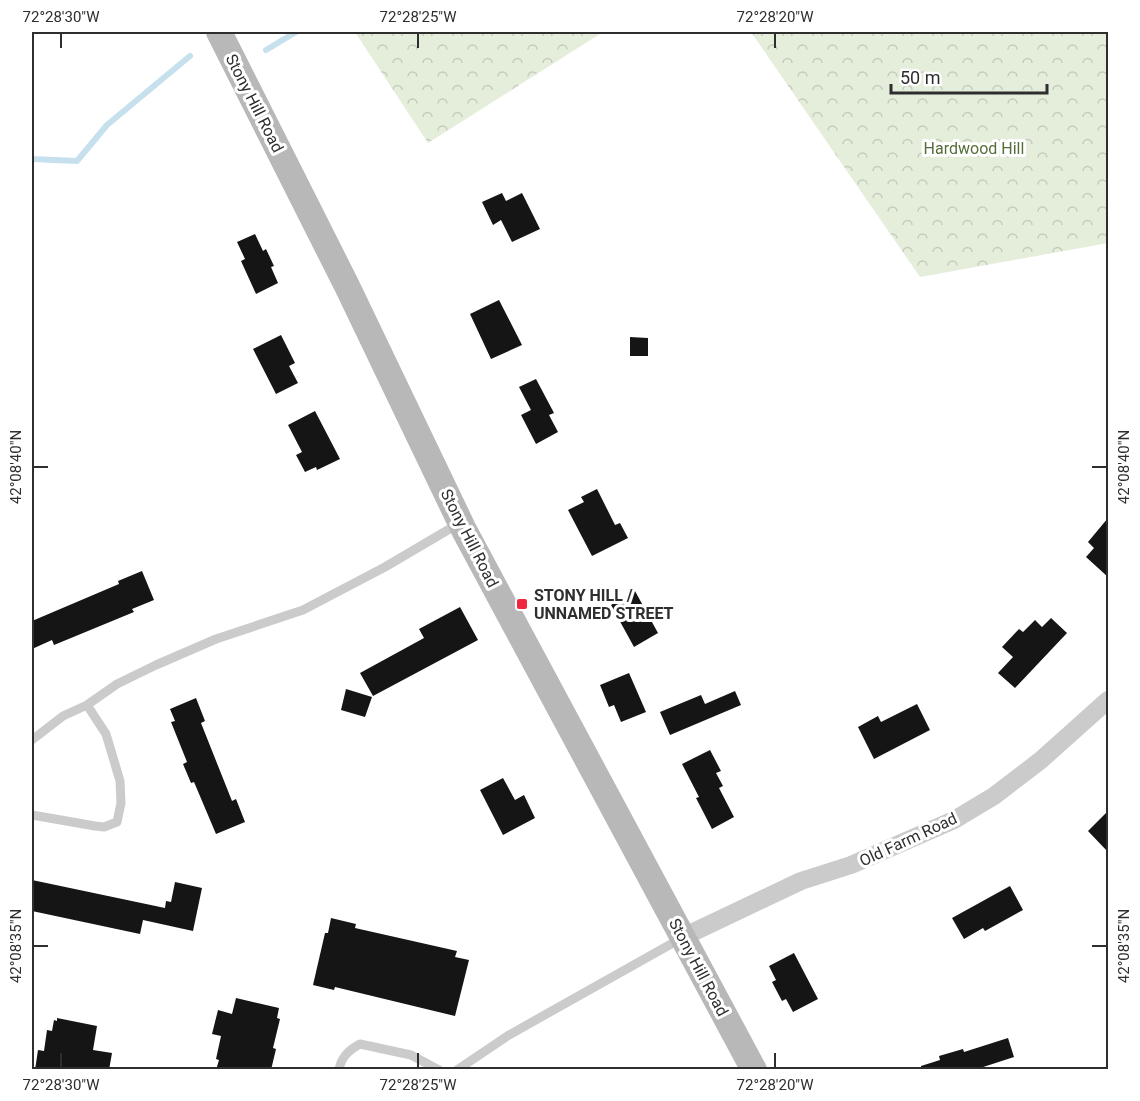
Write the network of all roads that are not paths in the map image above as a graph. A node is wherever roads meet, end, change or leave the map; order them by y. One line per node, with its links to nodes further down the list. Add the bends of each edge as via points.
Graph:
1 (219, 32): 2 (main road, Stony Hill Road)
2 (461, 522): 4 (lane, via 303,610 216,639 156,665 117,684); 7 (main road, Stony Hill Road)
3 (1108, 700): 7 (street, Old Farm Road, via 1041,760 954,820 851,866 801,881)
4 (87, 705): 5 (lane, via 63,716); 6 (lane, via 105,734 120,781 122,803 117,822 104,827)
5 (32, 740)
6 (32, 815)
7 (683, 937): 10 (lane, via 509,1035); 11 (main road, Stony Hill Road)
8 (339, 1070): 9 (lane, via 348,1051 360,1044 411,1055)
9 (439, 1070)
10 (457, 1070)
11 (754, 1070)

